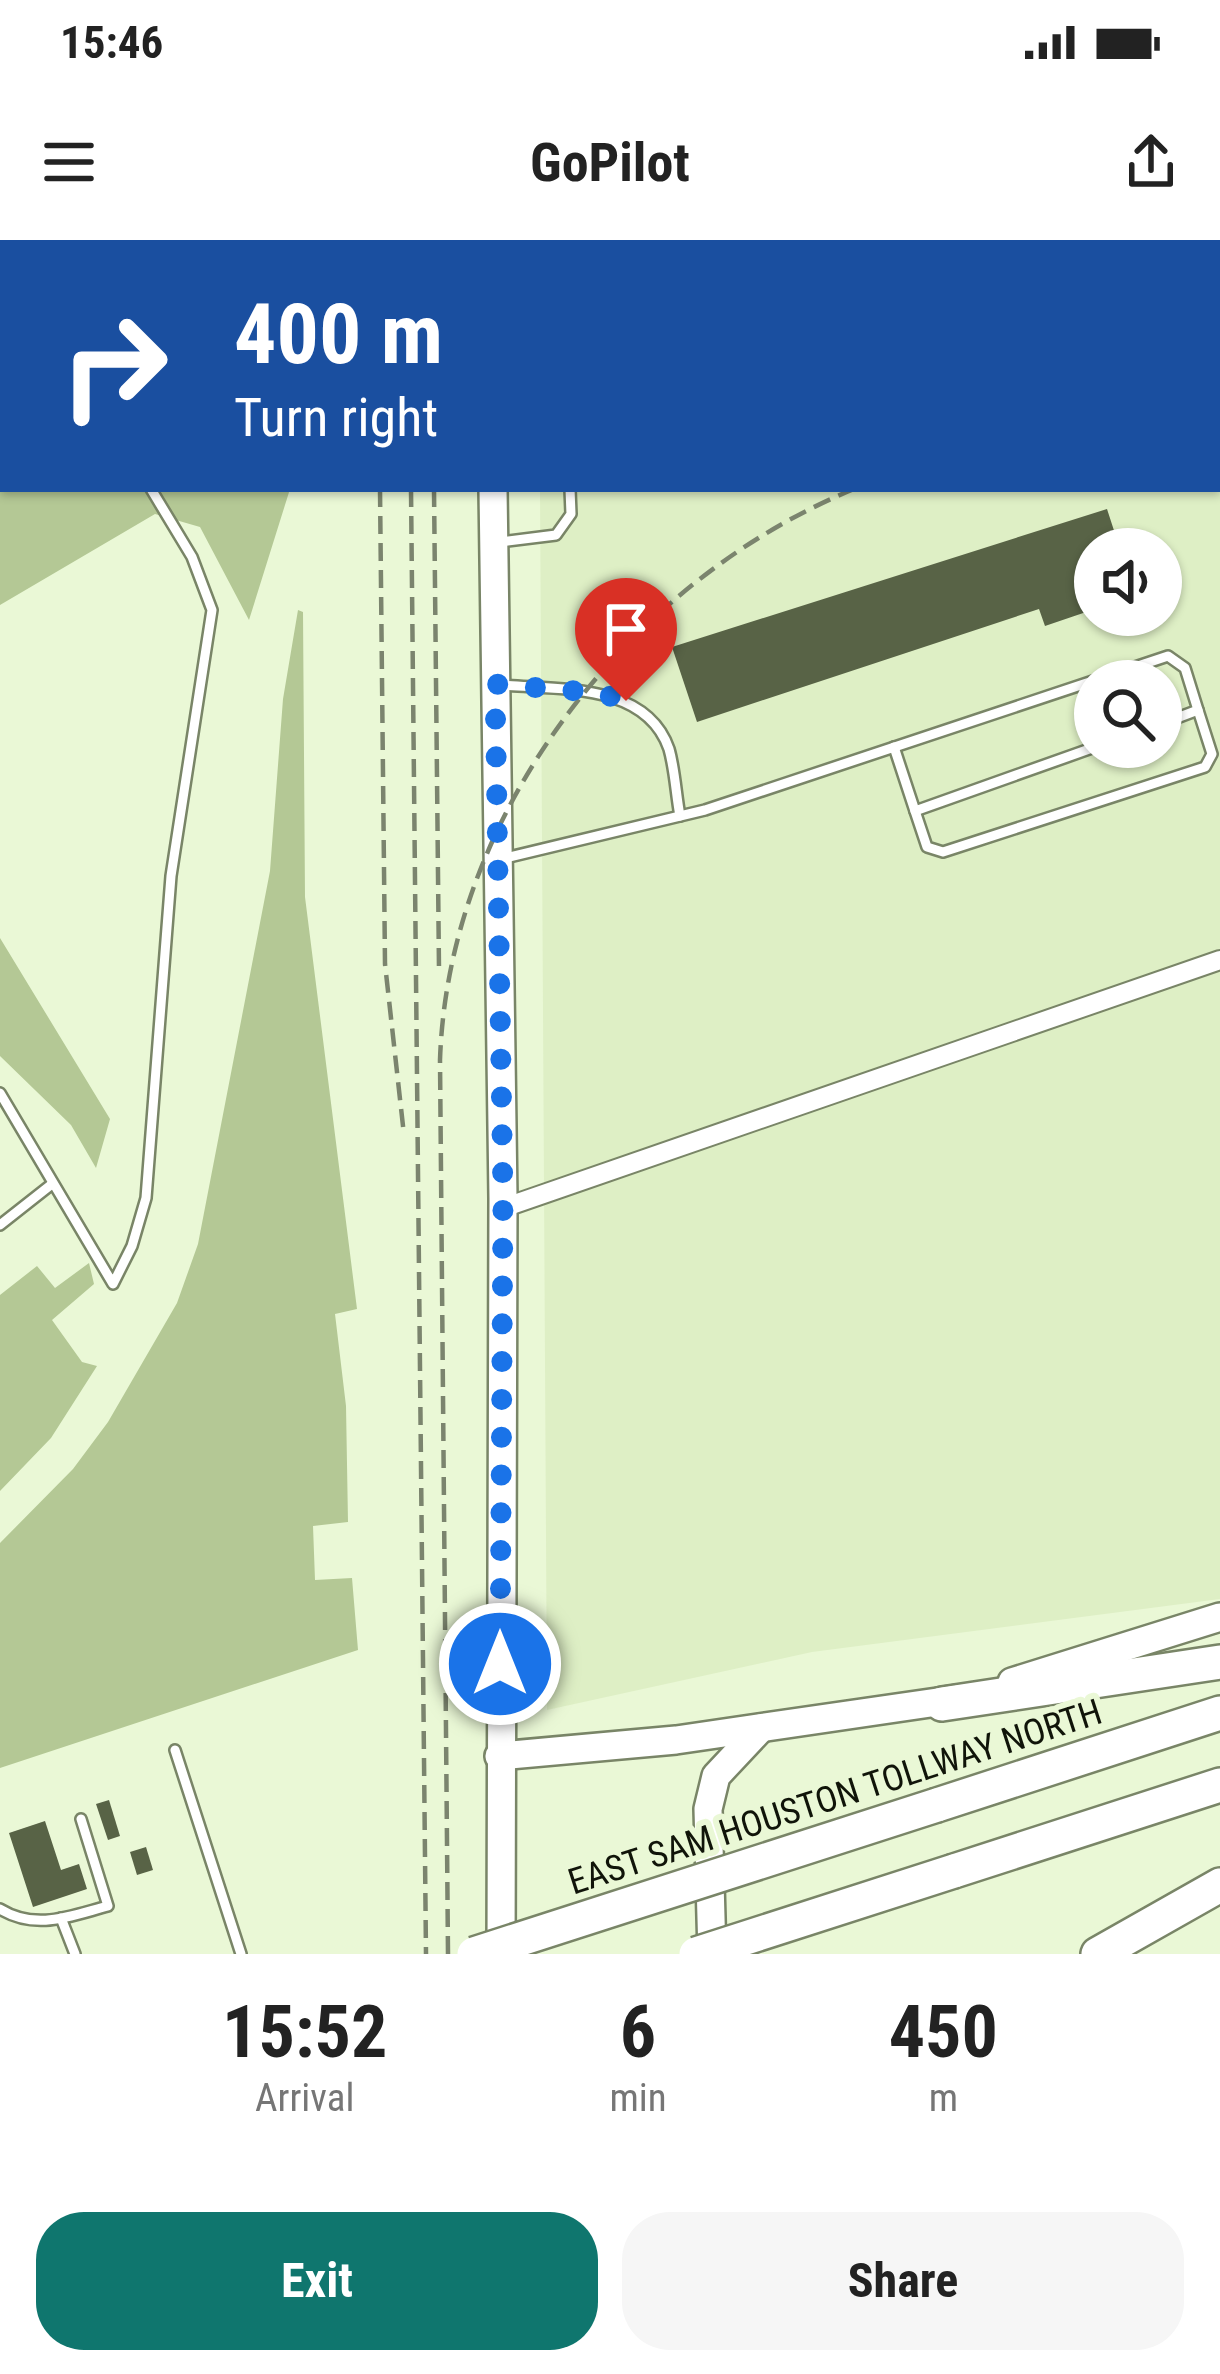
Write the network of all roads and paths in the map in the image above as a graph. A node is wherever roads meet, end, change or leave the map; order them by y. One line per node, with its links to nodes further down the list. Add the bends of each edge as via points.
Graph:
1 (153, 492): 15 (lane, via 212,610 171,876 146,1198 113,1284)
2 (493, 492): 4 (main road)
3 (570, 492): 4 (lane, via 571,514 556,535)
4 (494, 542): 5 (main road)
5 (495, 684): 11 (lane, via 600,693 649,717 668,747); 12 (main road)
6 (1198, 710): 7 (lane); 8 (lane, via 1185,668 1168,656); 10 (lane, via 1212,754 1204,767 943,852 927,847)
7 (1182, 716)
8 (894, 747): 10 (lane); 11 (lane)
9 (1074, 754): 10 (lane)
10 (915, 811)
11 (680, 816): 12 (lane)
12 (496, 860): 16 (main road)
13 (1220, 960): 16 (street)
14 (0, 1093): 15 (lane)
15 (52, 1184): 17 (lane)
16 (503, 1208): 24 (main road)
17 (0, 1226)
18 (1220, 1617): 20 (main road)
19 (1220, 1662): 20 (highway)
20 (942, 1704): 22 (main road)
21 (1220, 1714): 33 (highway, EAST SAM HOUSTON TOLLWAY NORTH, bridge)
22 (761, 1728): 24 (main road); 36 (main road, via 716,1776 708,1809)
23 (175, 1750): 32 (lane)
24 (499, 1756): 34 (main road)
25 (1220, 1785): 35 (highway, bridge)
26 (81, 1819): 30 (lane, via 108,1906)
27 (1220, 1885): 37 (highway)
28 (1220, 1901): 37 (main road)
29 (0, 1909): 30 (lane, via 19,1921)
30 (61, 1918): 31 (lane)
31 (75, 1954)
32 (241, 1954)
33 (474, 1954)
34 (501, 1954)
35 (696, 1954)
36 (712, 1954)
37 (1100, 1954)

